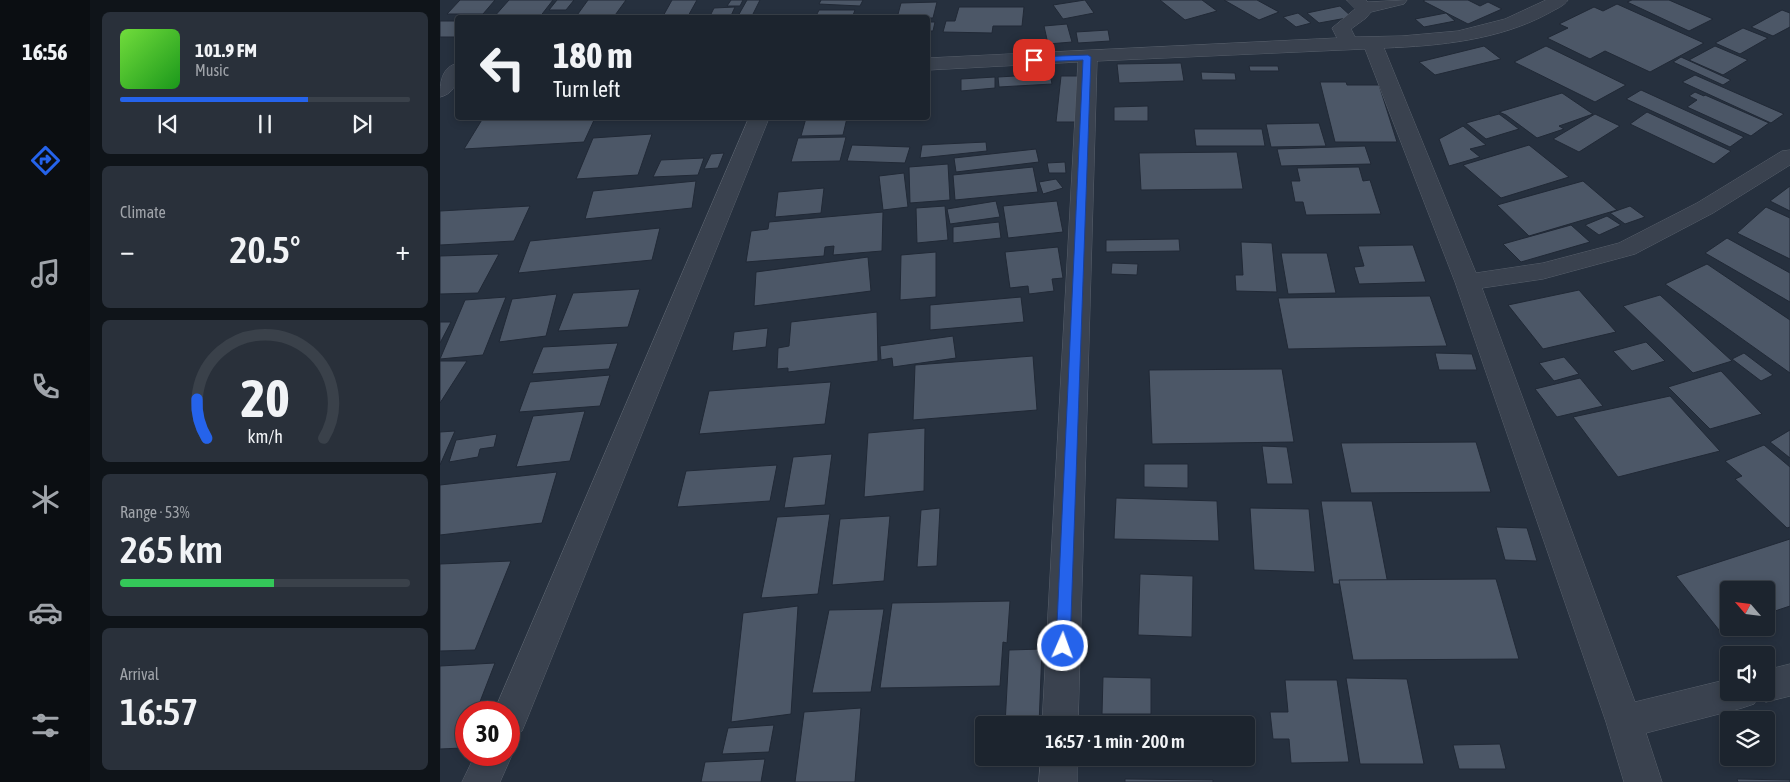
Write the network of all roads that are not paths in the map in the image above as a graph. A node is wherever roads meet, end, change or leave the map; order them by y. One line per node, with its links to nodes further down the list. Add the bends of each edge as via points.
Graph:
1 (1398, 0): 3 (street)
2 (1559, 0): 4 (street, via 1515,23 1459,36)
3 (1360, 4): 4 (street, via 1361,15 1348,20 1341,28)
4 (1361, 44): 5 (street); 13 (street)
5 (1088, 57): 6 (street); 18 (street)
6 (930, 64)
7 (440, 65): 8 (street)
8 (455, 67)
9 (455, 71): 10 (street)
10 (440, 91)
11 (758, 120): 17 (street)
12 (1790, 156): 13 (street, via 1705,208 1627,249 1543,271)
13 (1468, 282): 19 (street)
14 (1790, 680): 15 (street)
15 (1775, 684)
16 (1720, 698): 19 (street)
17 (516, 701)
18 (1060, 716)
19 (1624, 722): 24 (street)
20 (489, 766): 22 (street)
21 (1059, 766): 23 (street)
22 (481, 782)
23 (1058, 782)
24 (1643, 782)

